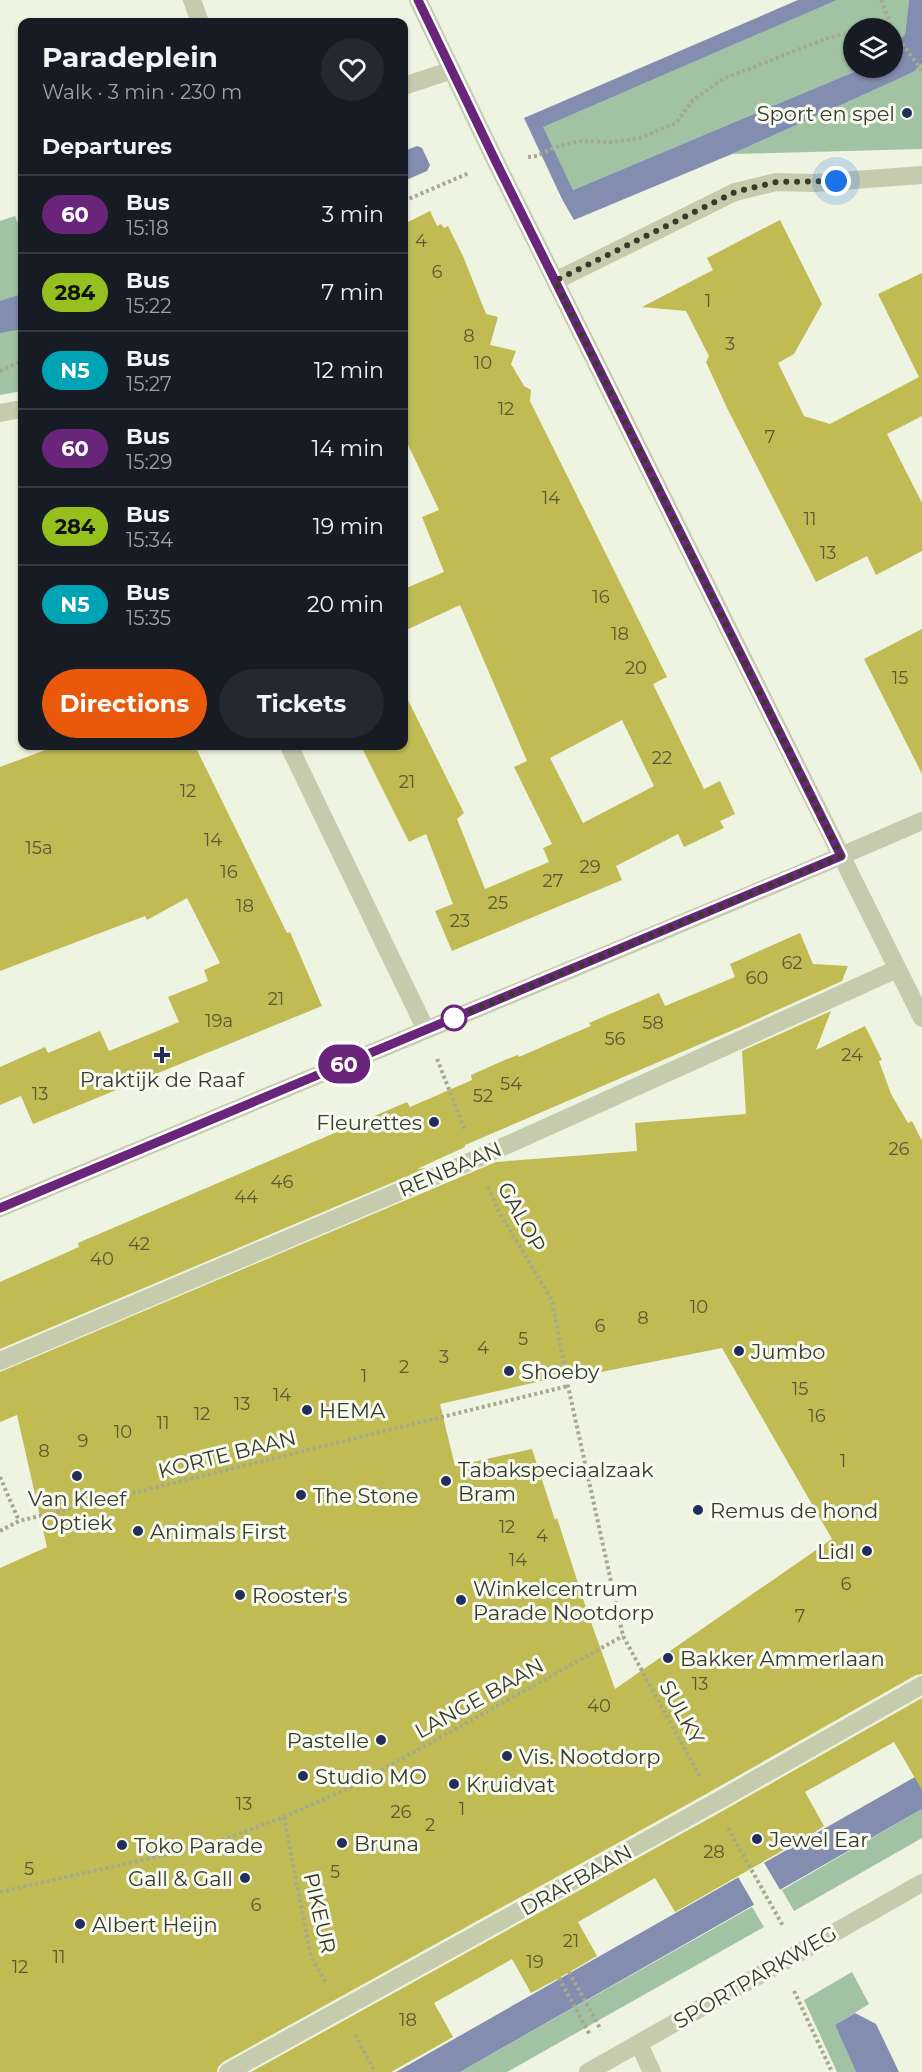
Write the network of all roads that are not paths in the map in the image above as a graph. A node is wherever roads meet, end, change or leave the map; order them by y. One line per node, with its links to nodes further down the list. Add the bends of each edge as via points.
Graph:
1 (192, 0): 3 (street)
2 (418, 0): 4 (street)
3 (199, 18)
4 (452, 70): 5 (street); 7 (street)
5 (408, 85)
6 (922, 176): 7 (street, via 776,182 735,192)
7 (555, 281): 12 (street)
8 (18, 410): 9 (street)
9 (0, 413)
10 (291, 750): 15 (street)
11 (922, 820): 12 (street)
12 (841, 856): 13 (street); 15 (street)
13 (897, 969): 14 (street); 17 (street, RENBAAN, via 476,1159)
14 (922, 1018)
15 (426, 1030): 16 (street)
16 (0, 1208)
17 (0, 1360)
18 (922, 1685): 21 (street, DRAFBAAN)
19 (922, 1883): 20 (street, SPORTPARKWEG)
20 (639, 2044): 22 (street, SPORTPARKWEG); 23 (street)
21 (228, 2072)
22 (588, 2072)
23 (652, 2072)

